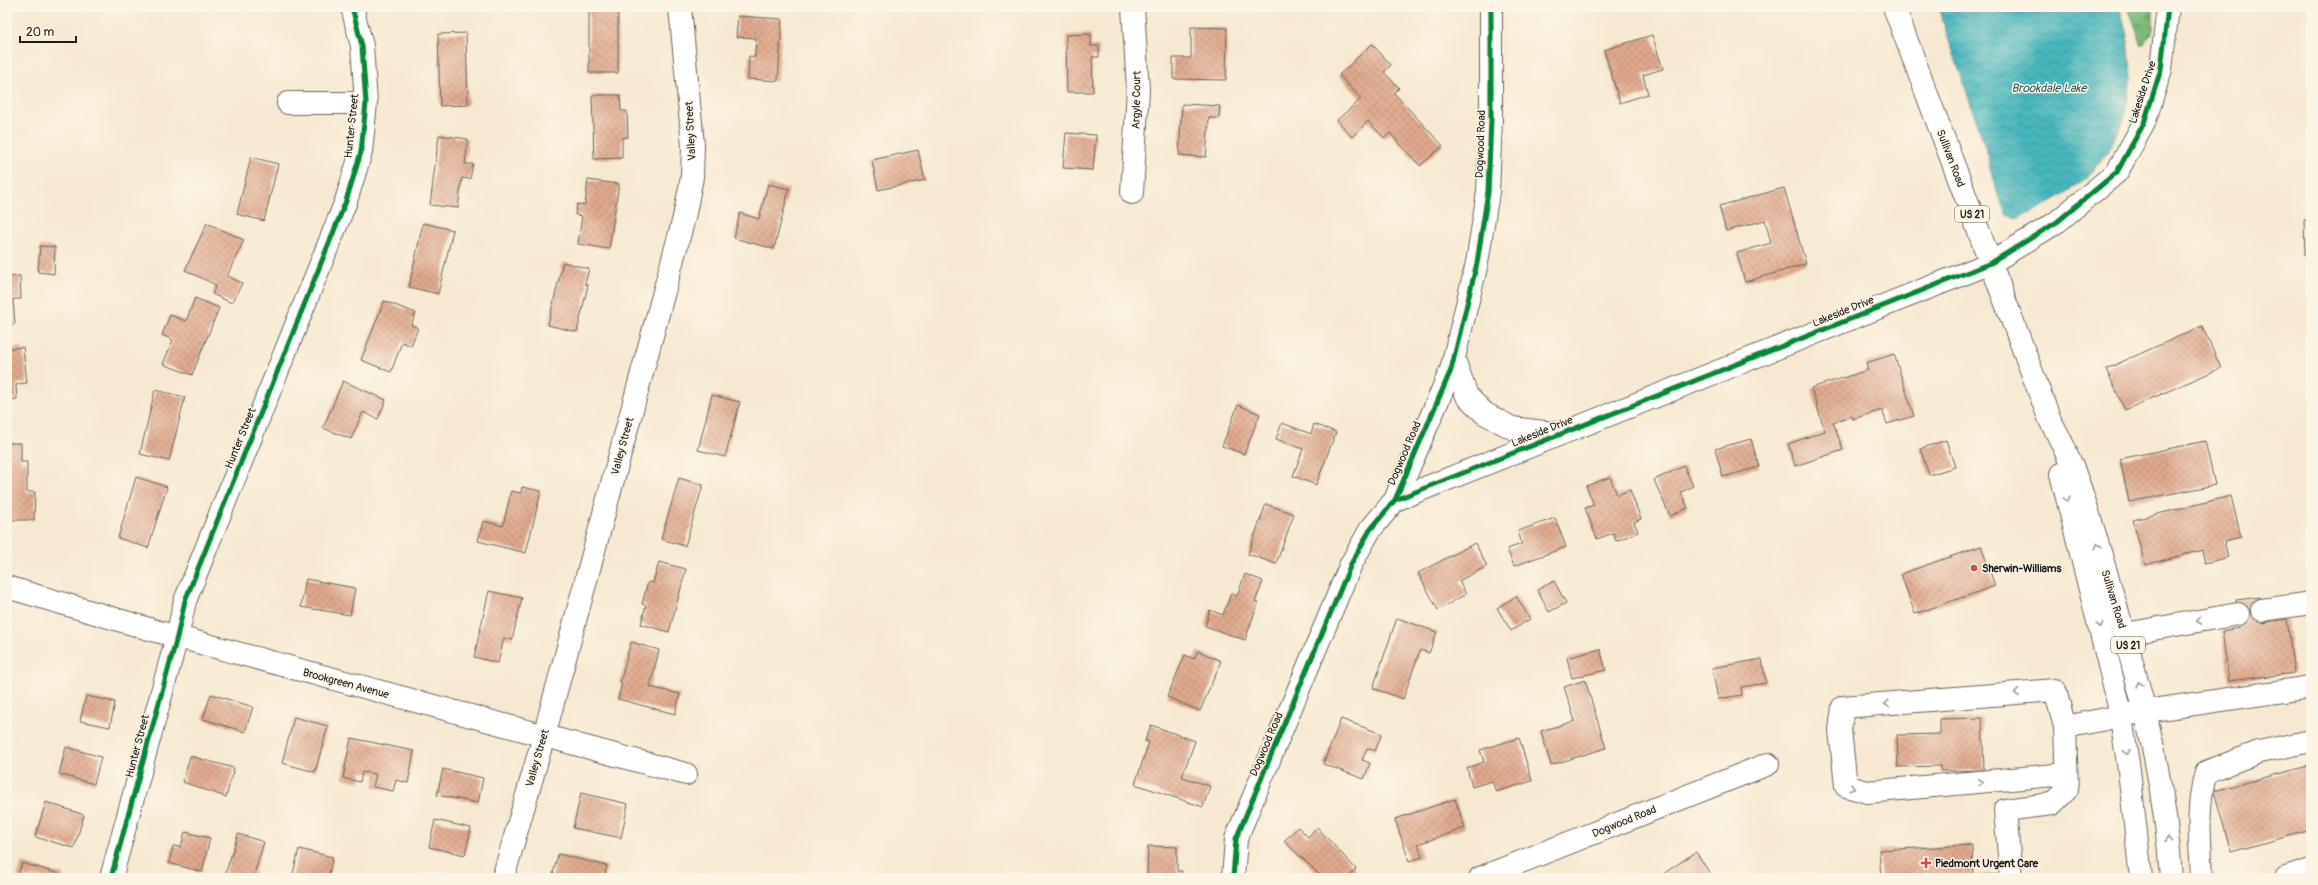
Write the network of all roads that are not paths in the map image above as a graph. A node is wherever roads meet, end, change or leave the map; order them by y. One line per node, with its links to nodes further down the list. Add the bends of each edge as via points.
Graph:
1 (352, 7): 8 (street, Hunter Street, via 362,46)
2 (680, 7): 25 (street, Valley Street, via 693,145 692,176 684,218)
3 (1133, 7): 9 (street, Argyle Court, via 1138,89)
4 (1491, 7): 11 (street, Dogwood Road, via 1488,192 1477,263)
5 (1894, 7): 10 (street, Sullivan Road / US 21)
6 (2168, 7): 10 (street, Lakeside Drive, via 2162,70 2144,123 2116,172 2056,222)
7 (288, 103): 8 (street)
8 (366, 103): 20 (street, Hunter Street, via 361,152 346,201 185,602)
9 (1132, 193)
10 (1991, 263): 12 (street, Sullivan Road / US 21); 13 (street, Lakeside Drive)
11 (1454, 359): 13 (street, via 1467,396 1484,413 1512,428); 14 (street, Dogwood Road)
12 (2050, 420): 19 (street, Sullivan Road / US 21, one-way to 12, via 2075,474); 23 (street, Sullivan Road / US 21, one-way to 23, via 2058,463)
13 (1560, 434): 14 (street, Lakeside Drive)
14 (1395, 500): 34 (street, Dogwood Road, via 1370,530 1351,564 1236,839)
15 (7, 587): 20 (street, Brookgreen Avenue)
16 (2311, 604): 17 (street)
17 (2262, 610)
18 (2238, 614): 19 (street, one-way to 19)
19 (2125, 634): 22 (street, Sullivan Road / US 21, one-way to 19)
20 (177, 637): 25 (street, Brookgreen Avenue); 32 (street, Hunter Street)
21 (2311, 687): 22 (street)
22 (2146, 711): 23 (street); 38 (street, Sullivan Road / US 21, one-way to 22, via 2160,782)
23 (2120, 716): 24 (street); 37 (street, Sullivan Road / US 21, one-way to 37, via 2134,802)
24 (2065, 727): 29 (street); 29 (street, one-way to 29, via 2056,690 1843,707 1840,730 1846,786 1867,792)
25 (544, 736): 28 (street, Brookgreen Avenue); 33 (street, Valley Street)
26 (2311, 741): 31 (street, via 2259,752 2206,772 2200,793 2198,815)
27 (1768, 764): 35 (street, Dogwood Road)
28 (686, 774)
29 (2066, 774): 36 (street, via 2067,789 2052,804 2005,810)
30 (2311, 870): 39 (street)
31 (2201, 877)
32 (111, 878)
33 (503, 878)
34 (1233, 878)
35 (1480, 878)
36 (2011, 878)
37 (2141, 878)
38 (2171, 878)
39 (2286, 878)

